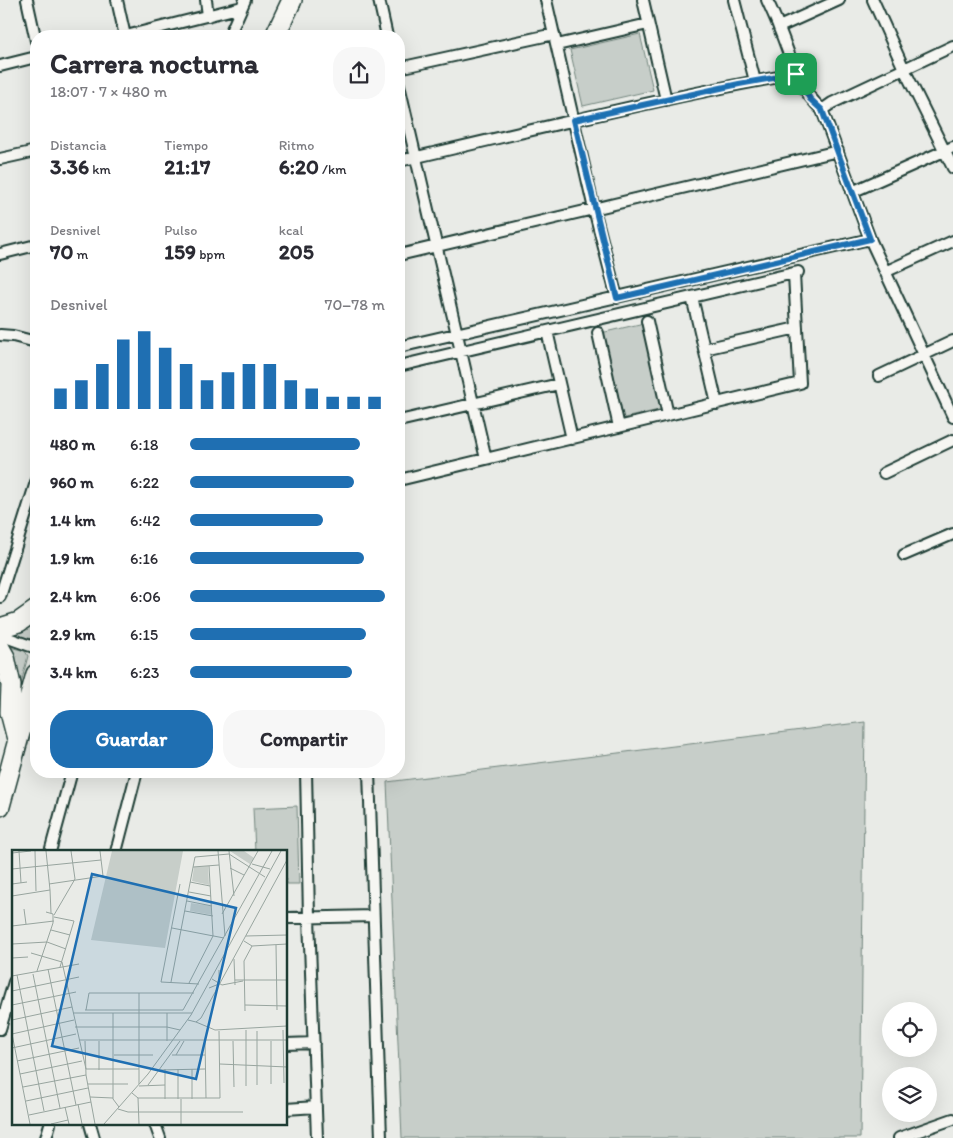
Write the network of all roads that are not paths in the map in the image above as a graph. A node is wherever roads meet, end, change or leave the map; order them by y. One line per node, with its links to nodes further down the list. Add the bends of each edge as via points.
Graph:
1 (27, 0): 16 (street)
2 (116, 0): 17 (street)
3 (206, 0): 13 (street)
4 (292, 0): 20 (highway)
5 (379, 0): 21 (street)
6 (546, 0): 22 (street)
7 (643, 0): 14 (street)
8 (734, 0): 30 (street)
9 (767, 0): 15 (street)
10 (839, 0): 15 (street)
11 (873, 0): 28 (street)
12 (243, 4): 13 (street); 19 (street)
13 (208, 16): 18 (street)
14 (648, 24): 23 (street); 31 (street)
15 (779, 27): 29 (street)
16 (34, 30)
17 (124, 30)
18 (151, 30)
19 (232, 30)
20 (277, 30)
21 (386, 30)
22 (554, 34): 23 (street); 27 (street)
23 (557, 45): 34 (street)
24 (953, 46): 28 (street)
25 (30, 58): 26 (street)
26 (0, 66)
27 (405, 67)
28 (904, 69): 33 (street); 35 (street)
29 (796, 74): 30 (street); 33 (street, via 810,99)
30 (755, 81): 31 (street)
31 (666, 100): 34 (street)
32 (405, 110): 38 (street)
33 (822, 110): 36 (street)
34 (574, 120): 38 (street); 43 (street)
35 (949, 149): 41 (street); 42 (street)
36 (838, 151): 42 (street); 43 (street)
37 (30, 152): 39 (street)
38 (416, 157): 40 (street); 47 (street)
39 (0, 159)
40 (405, 160)
41 (953, 168)
42 (852, 192): 44 (street)
43 (594, 209): 47 (street); 52 (street)
44 (870, 239): 50 (street); 52 (street)
45 (953, 241): 50 (street)
46 (30, 246): 48 (street)
47 (436, 246): 49 (street); 56 (street)
48 (0, 254)
49 (405, 254)
50 (887, 271): 64 (street)
51 (692, 297): 54 (street, via 796,273); 55 (street); 62 (street)
52 (617, 298): 56 (street)
53 (647, 321): 70 (street)
54 (797, 328): 62 (street); 69 (street, via 800,383)
55 (547, 331): 63 (street); 67 (street)
56 (457, 333): 61 (street); 63 (street)
57 (598, 333): 73 (street)
58 (0, 335): 59 (street)
59 (30, 340)
60 (953, 341): 64 (street)
61 (405, 346)
62 (704, 349): 69 (street)
63 (461, 352): 65 (street); 68 (street)
64 (923, 355): 66 (street); 71 (street)
65 (405, 365)
66 (879, 376)
67 (560, 384): 68 (street); 74 (street)
68 (473, 404): 72 (street); 76 (street)
69 (716, 404): 70 (street)
70 (668, 415): 73 (street)
71 (953, 417)
72 (405, 420)
73 (619, 427): 74 (street)
74 (572, 439): 76 (street)
75 (953, 440): 77 (street)
76 (486, 460): 78 (street)
77 (884, 473)
78 (405, 479)
79 (30, 501): 82 (street)
80 (953, 534): 81 (street)
81 (904, 555)
82 (0, 597)
83 (30, 614): 84 (highway)
84 (0, 628)
85 (0, 635): 86 (street)
86 (30, 646)
87 (0, 648): 89 (highway, via 11,685 10,712)
88 (30, 696): 89 (highway)
89 (18, 741): 94 (highway)
90 (70, 778): 95 (street)
91 (135, 778): 96 (street)
92 (306, 778): 98 (street)
93 (369, 778): 97 (street)
94 (0, 806)
95 (51, 850)
96 (117, 850)
97 (373, 916): 98 (street); 108 (street)
98 (309, 917): 99 (street); 102 (street)
99 (288, 918)
100 (12, 989): 101 (street)
101 (0, 1029)
102 (314, 1043): 103 (street); 104 (street)
103 (288, 1044)
104 (316, 1107): 105 (street); 107 (street)
105 (288, 1109)
106 (953, 1119): 109 (street)
107 (318, 1138)
108 (381, 1138)
109 (899, 1138)

